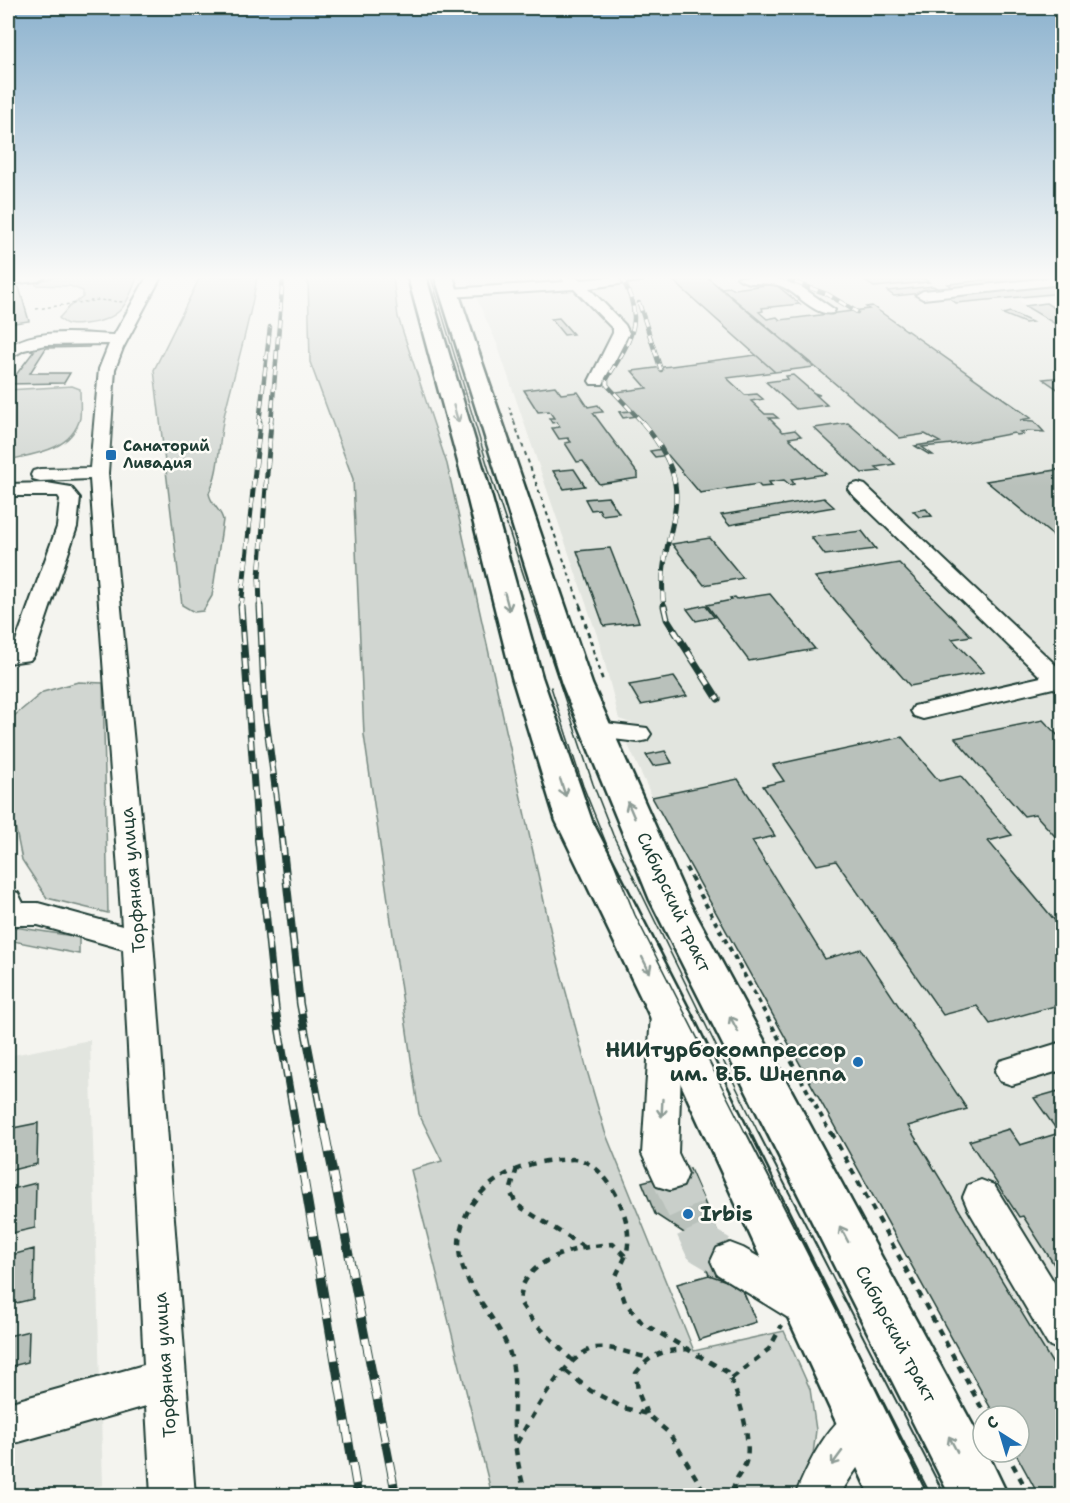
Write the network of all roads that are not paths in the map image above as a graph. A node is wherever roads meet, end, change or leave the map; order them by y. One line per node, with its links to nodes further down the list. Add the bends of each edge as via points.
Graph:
1 (117, 347): 6 (street, Торфяная улица, via 107,369)
2 (449, 347): 17 (main road, one-way to 17, via 476,484 527,677 574,821)
3 (459, 347): 13 (main road, Сибирский тракт, via 577,684)
4 (614, 347): 5 (street)
5 (597, 381)
6 (99, 473): 7 (street); 16 (street, Торфяная улица)
7 (8, 475)
8 (858, 489): 11 (street)
9 (8, 490): 10 (street, via 64,491 70,498 67,527 22,655)
10 (8, 656)
11 (1061, 681): 12 (street)
12 (923, 711)
13 (597, 730): 14 (street); 31 (main road, Сибирский тракт, one-way to 13, via 669,900)
14 (638, 734)
15 (8, 910): 16 (street, via 38,914)
16 (138, 942): 25 (street, Торфяная улица)
17 (667, 1008): 20 (street, one-way to 20, via 660,1154); 23 (main road)
18 (1062, 1056): 19 (street)
19 (1012, 1071)
20 (670, 1174)
21 (981, 1197): 24 (street)
22 (730, 1261): 23 (street)
23 (808, 1308): 27 (main road)
24 (1062, 1331)
25 (165, 1380): 26 (street); 28 (street, Торфяная улица)
26 (8, 1424)
27 (864, 1424): 29 (street, one-way to 29, via 833,1463); 30 (main road)
28 (173, 1496)
29 (817, 1496)
30 (899, 1496)
31 (980, 1496)

